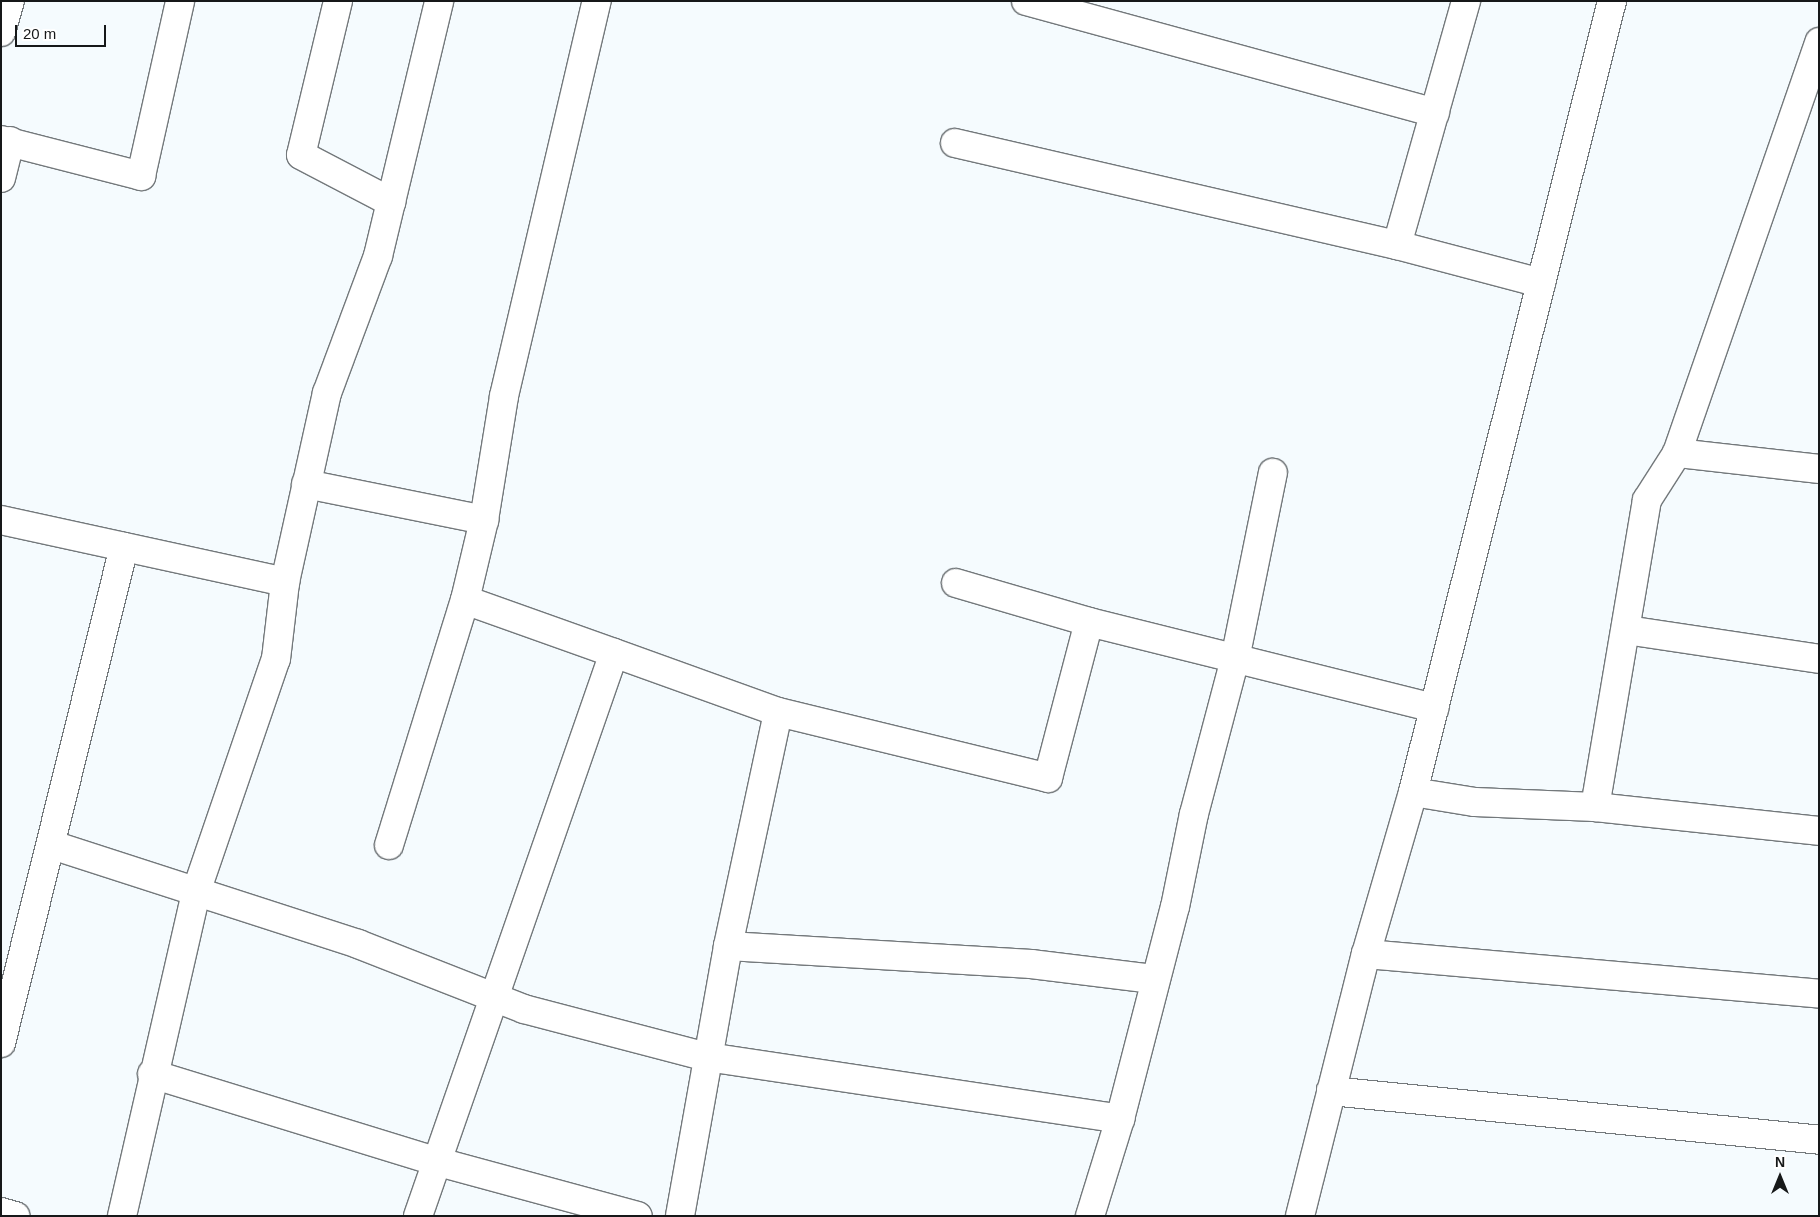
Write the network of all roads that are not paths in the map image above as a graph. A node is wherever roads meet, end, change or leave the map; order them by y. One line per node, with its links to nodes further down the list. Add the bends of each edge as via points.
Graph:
1 (10, 1): 9 (street)
2 (180, 1): 12 (street, via 141,176)
3 (338, 1): 15 (street, via 301,155)
4 (439, 1): 15 (street)
5 (597, 1): 23 (street, via 504,396)
6 (1026, 1): 11 (street)
7 (1466, 1): 11 (street)
8 (1612, 1): 17 (street)
9 (1, 32)
10 (1819, 42): 18 (street)
11 (1435, 113): 16 (street)
12 (5, 140): 14 (street)
13 (955, 143): 16 (street)
14 (1, 178)
15 (391, 202): 21 (street, via 378,256 327,393)
16 (1397, 245): 17 (street)
17 (1541, 283): 33 (street)
18 (1677, 453): 19 (street); 29 (street, via 1647,500)
19 (1819, 469)
20 (1273, 473): 31 (street)
21 (306, 484): 23 (street); 25 (street)
22 (1, 520): 24 (street)
23 (484, 520): 27 (street)
24 (124, 547): 25 (street); 38 (street)
25 (285, 582): 40 (street, via 276,659)
26 (956, 583): 28 (street)
27 (465, 600): 30 (street); 39 (street)
28 (1089, 622): 31 (street); 34 (street, via 1048,778)
29 (1626, 630): 32 (street); 36 (street)
30 (614, 653): 34 (street); 46 (street)
31 (1235, 659): 33 (street); 43 (street, via 1194,814 1175,907)
32 (1819, 659)
33 (1434, 708): 35 (street)
34 (778, 712): 41 (street)
35 (1413, 792): 36 (street, via 1475,802); 42 (street)
36 (1595, 807): 37 (street)
37 (1819, 831)
38 (52, 845): 40 (street); 45 (street)
39 (388, 846)
40 (196, 892): 46 (street, via 358,944); 49 (street)
41 (728, 946): 43 (street, via 1031,964); 48 (street)
42 (1366, 954): 44 (street); 50 (street)
43 (1153, 979): 51 (street)
44 (1819, 994)
45 (7, 998): 47 (street)
46 (494, 998): 48 (street); 53 (street)
47 (1, 1042)
48 (708, 1058): 51 (street); 59 (street)
49 (152, 1074): 53 (street); 56 (street)
50 (1331, 1091): 52 (street); 61 (street)
51 (1120, 1119): 60 (street)
52 (1819, 1140)
53 (435, 1161): 57 (street); 58 (street)
54 (1, 1212): 55 (street)
55 (15, 1216)
56 (122, 1216)
57 (418, 1216)
58 (638, 1216)
59 (680, 1216)
60 (1090, 1216)
61 (1300, 1216)

